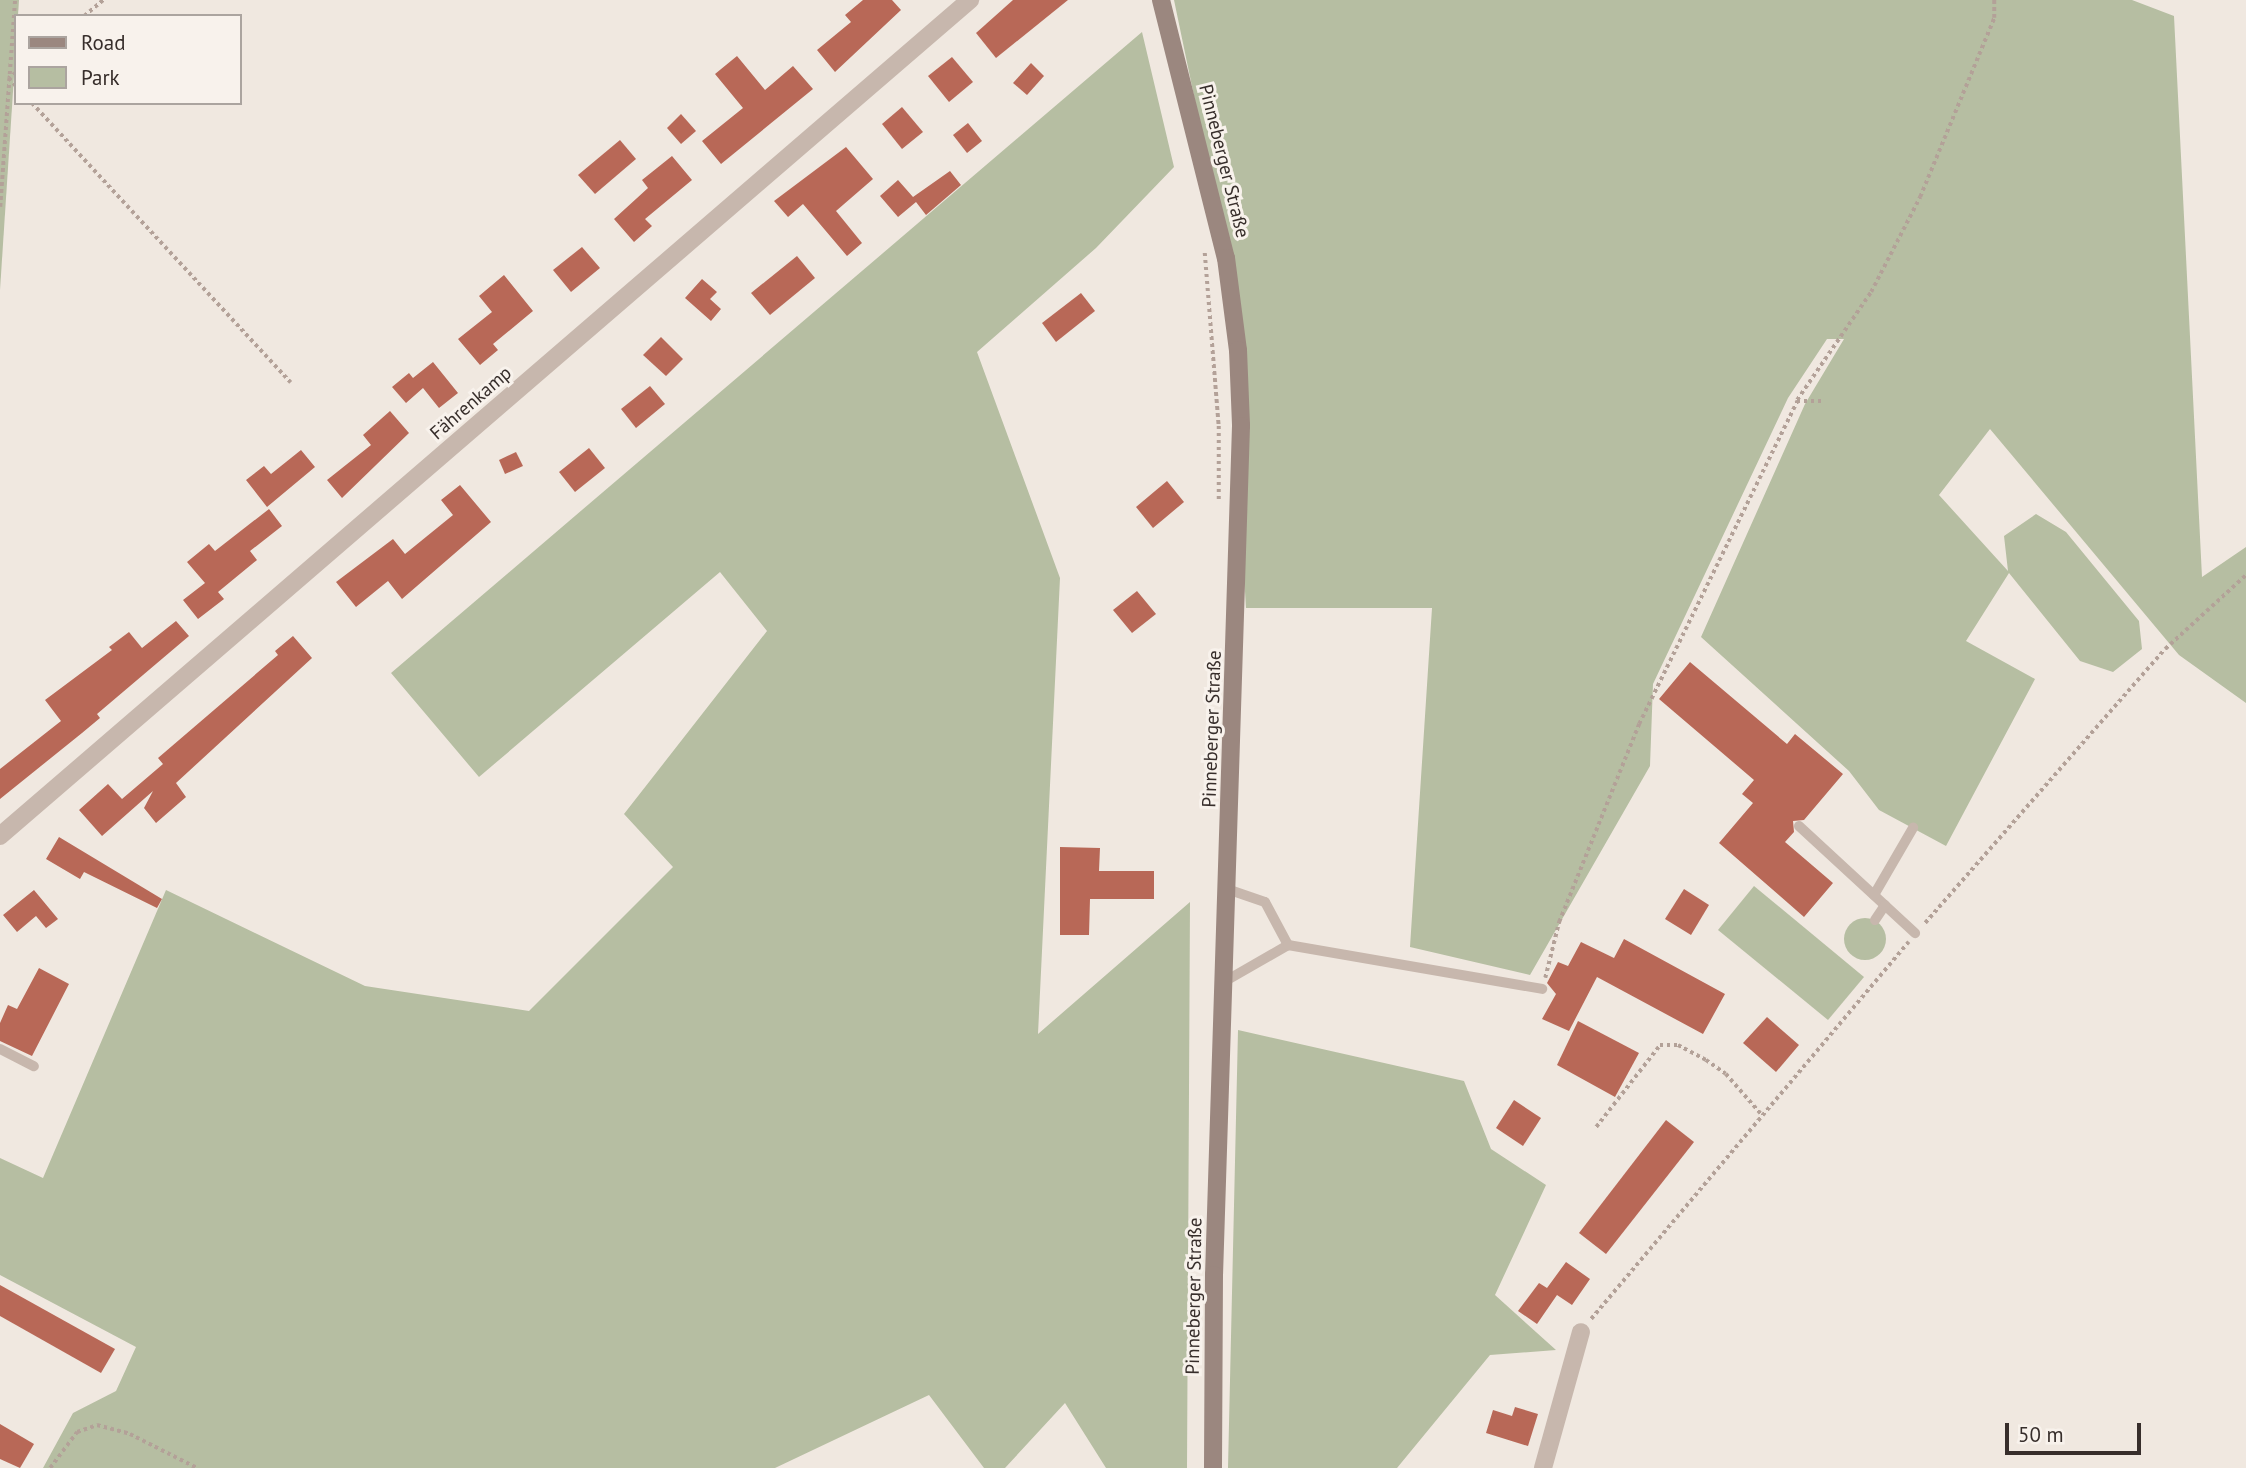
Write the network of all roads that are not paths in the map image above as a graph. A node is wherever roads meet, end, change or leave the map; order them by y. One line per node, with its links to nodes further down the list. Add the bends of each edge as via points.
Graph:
1 (970, 0): 5 (street, Fährenkamp)
2 (1161, 0): 6 (main road, Pinneberger Straße, via 1216,206 1238,350 1241,452)
3 (1799, 826): 7 (lane)
4 (1913, 828): 7 (lane)
5 (0, 836)
6 (1227, 888): 11 (lane, via 1265,902); 12 (main road, Pinneberger Straße)
7 (1874, 895): 8 (lane)
8 (1885, 905): 9 (lane); 10 (lane)
9 (1875, 920)
10 (1915, 933)
11 (1288, 945): 12 (lane); 13 (lane)
12 (1222, 983): 17 (main road, Pinneberger Straße)
13 (1542, 989)
14 (0, 1049): 15 (lane)
15 (34, 1066)
16 (1581, 1332): 18 (street)
17 (1213, 1468)
18 (1543, 1468)

